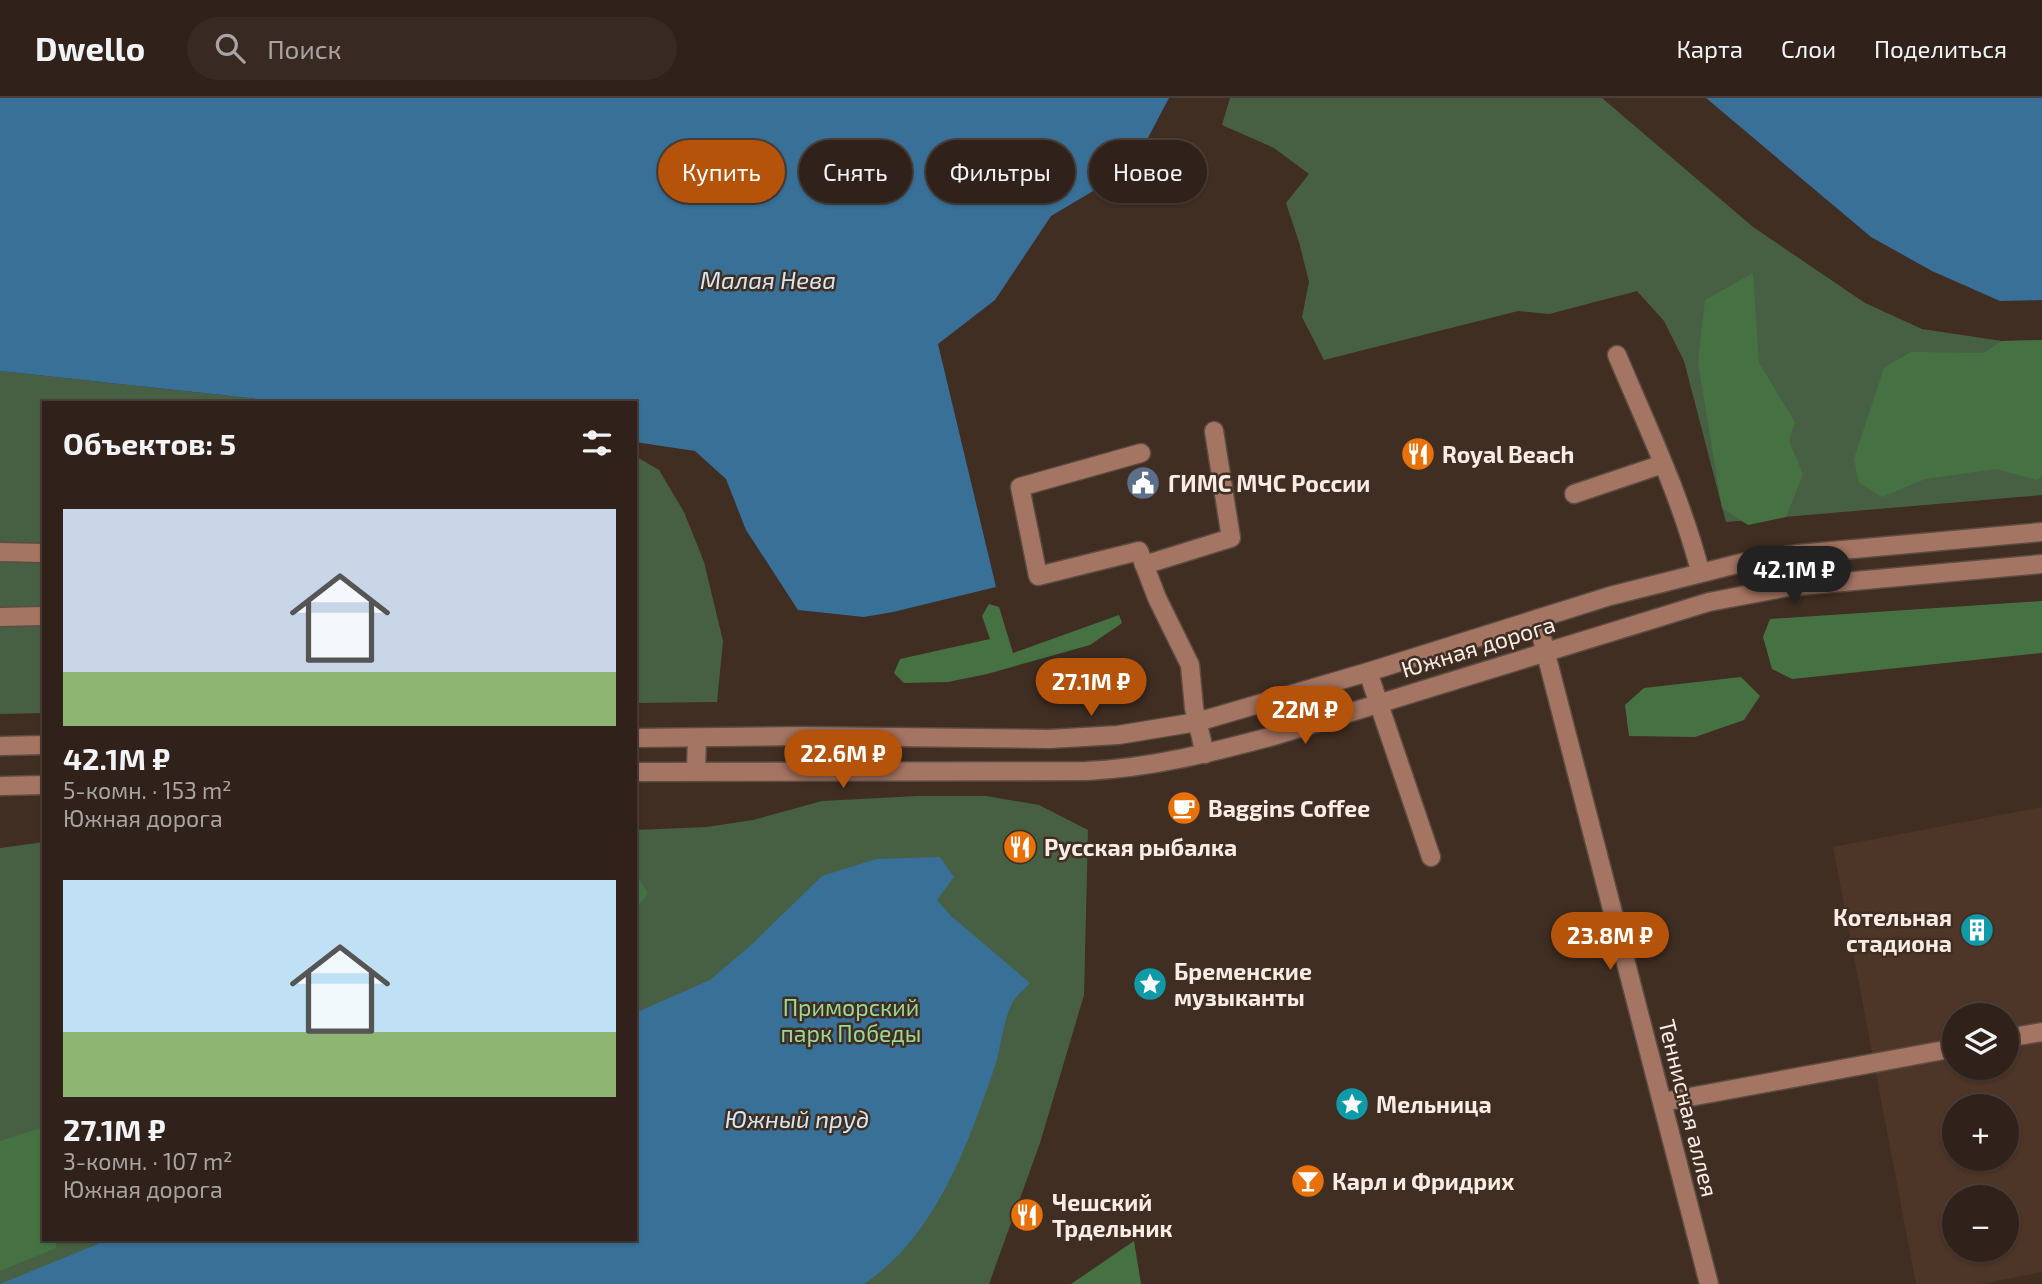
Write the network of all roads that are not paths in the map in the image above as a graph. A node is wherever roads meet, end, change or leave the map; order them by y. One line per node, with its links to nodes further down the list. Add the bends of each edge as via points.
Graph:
1 (1617, 355): 4 (street)
2 (1214, 431): 10 (street, via 1231,538)
3 (1141, 453): 10 (street, via 1020,487 1038,576 1139,551)
4 (1663, 464): 5 (street); 11 (street)
5 (1574, 494)
6 (2042, 531): 11 (street, Южная дорога, via 1798,554)
7 (0, 552): 8 (street)
8 (42, 553)
9 (2042, 564): 15 (street, Южная дорога, via 1775,590 1709,602)
10 (1144, 565): 18 (street, via 1189,665)
11 (1700, 571): 14 (street, Южная дорога)
12 (42, 616): 13 (street)
13 (0, 617)
14 (1537, 619): 15 (street, Теннисная аллея); 16 (street, Южная дорога)
15 (1547, 650): 17 (street, Южная дорога); 32 (street, Теннисная аллея)
16 (1368, 672): 17 (street); 18 (street, Южная дорога)
17 (1378, 703): 23 (street, Южная дорога); 28 (street)
18 (1197, 722): 20 (street, Южная дорога, via 1086,738); 23 (street)
19 (637, 738): 20 (street, Южная дорога)
20 (697, 738): 24 (street)
21 (42, 745): 22 (street)
22 (0, 746)
23 (1205, 754): 24 (street, Южная дорога, via 1130,769 1086,771)
24 (696, 771): 25 (street, Южная дорога)
25 (637, 772)
26 (42, 785): 27 (street)
27 (0, 786)
28 (1431, 857)
29 (2042, 1032): 30 (street)
30 (2019, 1036)
31 (1942, 1050): 32 (street)
32 (1663, 1102): 33 (street, Теннисная аллея)
33 (1709, 1284)

